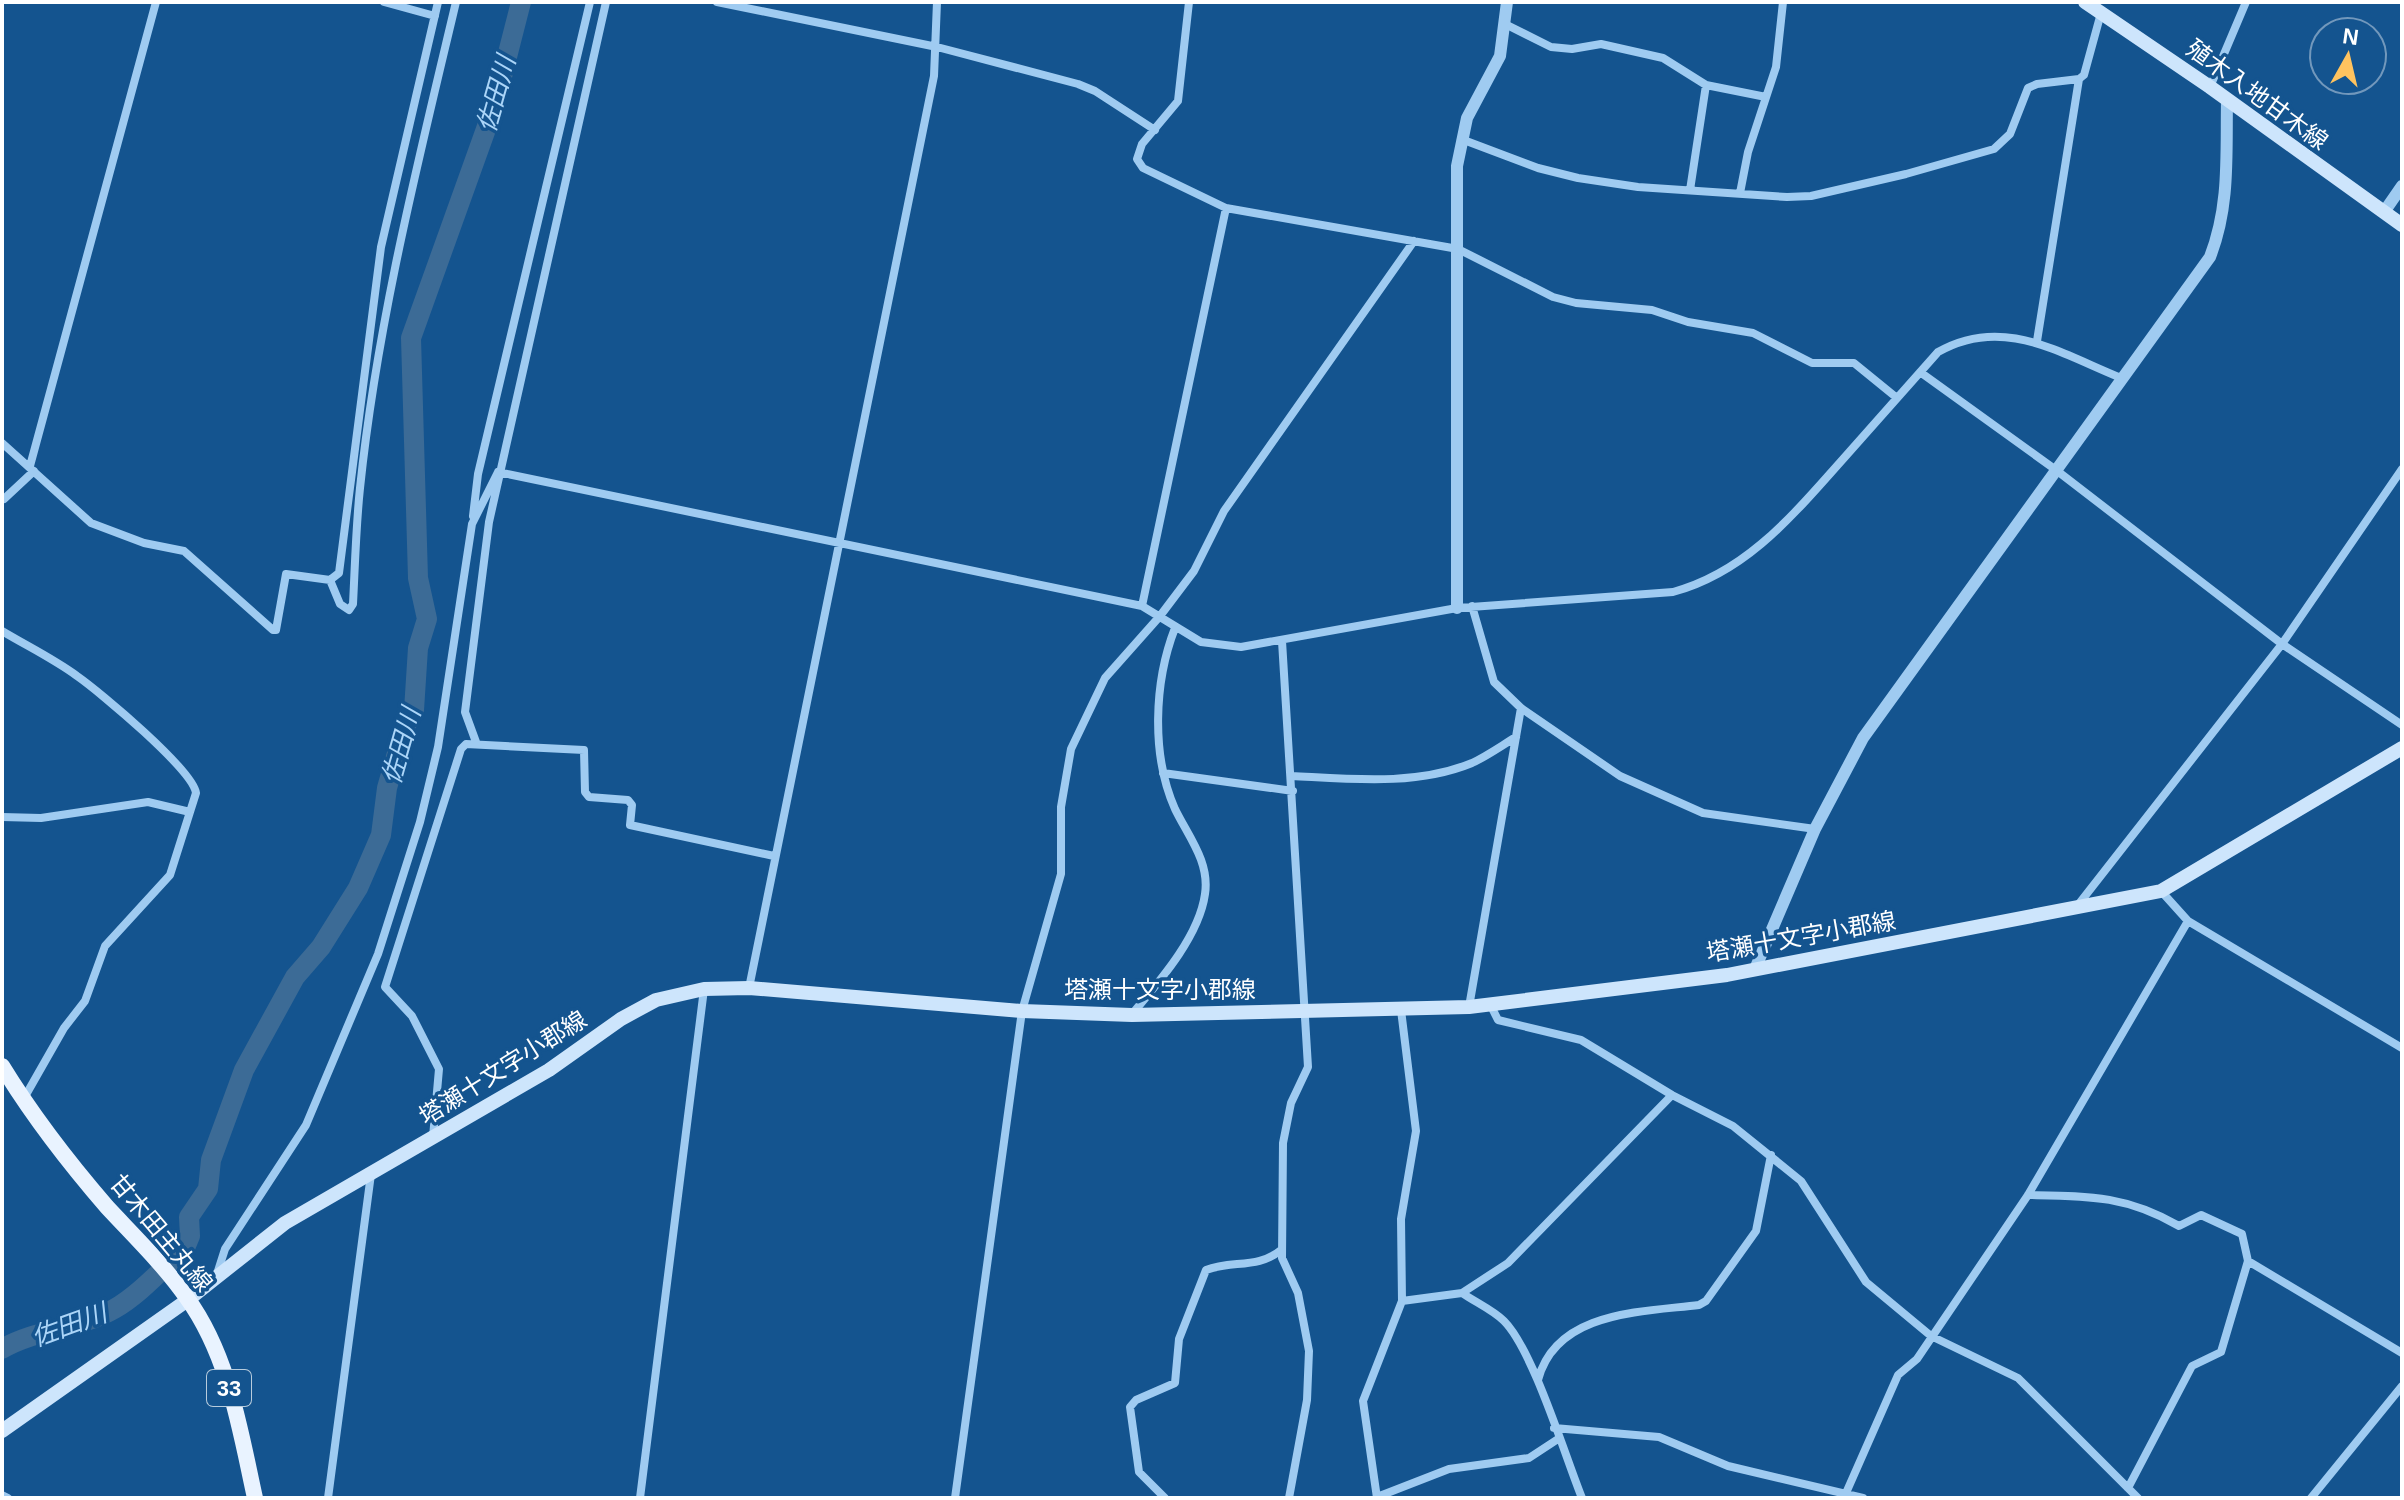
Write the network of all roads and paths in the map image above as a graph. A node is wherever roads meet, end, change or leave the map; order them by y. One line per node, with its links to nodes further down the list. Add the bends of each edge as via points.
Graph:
1 (156, 2): 38 (street)
2 (384, 2): 15 (street)
3 (438, 2): 15 (street)
4 (456, 2): 45 (street, via 407,206 389,307 360,487 349,610 340,604)
5 (590, 2): 43 (street, via 478,474)
6 (606, 2): 41 (street)
7 (717, 2): 17 (street)
8 (937, 2): 17 (street)
9 (1189, 2): 23 (street, via 1178,101)
10 (1507, 2): 16 (street)
11 (1783, 2): 21 (street, via 1776,67)
12 (2085, 2): 14 (main road, 殖木入地甘木線)
13 (2246, 2): 20 (street)
14 (2101, 13): 18 (street); 20 (main road, 殖木入地甘木線)
15 (435, 16): 45 (street, via 381,247 339,573)
16 (1505, 24): 19 (street, via 1559,49 1601,44 1663,58); 24 (street, via 1500,56)
17 (937, 47): 23 (street, via 1078,84); 44 (street)
18 (2079, 79): 27 (street, via 2028,88 2010,134 1994,149 1811,196); 33 (street)
19 (1706, 85): 21 (street); 26 (street)
20 (2210, 87): 22 (main road, 殖木入地甘木線)
21 (1766, 97): 27 (street)
22 (2227, 101): 29 (main road, 殖木入地甘木線); 35 (street, via 2222,226 2210,257)
23 (1155, 130): 28 (street, via 1138,152 1139,164)
24 (1460, 139): 26 (street, via 1578,178); 32 (street)
25 (2402, 186): 29 (street)
26 (1690, 190): 27 (street)
27 (1740, 193)
28 (1226, 208): 31 (street); 46 (street)
29 (2384, 212): 30 (main road, 殖木入地甘木線)
30 (2402, 225)
31 (1414, 241): 32 (street); 49 (street, via 1224,511 1194,571)
32 (1458, 249): 36 (street, via 1553,297 1652,310 1753,333 1812,363 1854,363); 48 (street)
33 (2037, 341): 34 (street, via 1961,339 1938,352); 35 (street)
34 (1920, 372): 36 (street); 40 (street)
35 (2121, 378): 40 (street)
36 (1897, 398): 47 (street, via 1787,522 1724,572 1673,592)
37 (2, 443): 38 (street)
38 (32, 468): 42 (street); 45 (street, via 91,523 184,551 273,630 286,574)
39 (2402, 469): 53 (street)
40 (2056, 470): 53 (street); 64 (street, via 1897,687)
41 (498, 472): 43 (street); 44 (street); 57 (street, via 465,712)
42 (4, 499)
43 (472, 524): 88 (street, via 438,747 378,954 306,1125 225,1249)
44 (839, 541): 46 (street); 65 (street)
45 (330, 580)
46 (1142, 606): 49 (street)
47 (1472, 606): 48 (street); 54 (street, via 1488,671)
48 (1457, 608): 52 (street)
49 (1160, 616): 50 (street); 75 (street, via 1105,678 1071,749 1061,807 1061,874)
50 (1175, 628): 52 (street, via 1217,646); 59 (street, via 1163,671)
51 (2, 631): 62 (street, via 77,676 186,773 196,788)
52 (1282, 641): 60 (street)
53 (2282, 644): 55 (street); 67 (street)
54 (1521, 708): 56 (street); 64 (street, via 1620,776 1703,813)
55 (2402, 725)
56 (1516, 737): 60 (street, via 1473,763 1431,775 1371,780); 73 (street)
57 (476, 742): 65 (street, via 584,750 585,792 589,797 628,800 630,825); 82 (street, via 461,749 385,987 412,1016 439,1069)
58 (2402, 748): 66 (main road, 塔瀬十文字小郡線)
59 (1163, 773): 61 (street); 77 (street, via 1202,859 1205,896 1168,971)
60 (1292, 776): 61 (street)
61 (1293, 791): 76 (street)
62 (190, 812): 63 (street, via 148,802 41,818); 81 (street, via 170,875 105,946 85,1001)
63 (2, 817)
64 (1815, 829): 69 (street)
65 (774, 856): 70 (street)
66 (2161, 891): 67 (main road, 塔瀬十文字小郡線); 68 (street)
67 (2075, 909): 69 (main road, 塔瀬十文字小郡線)
68 (2188, 921): 78 (street); 85 (street)
69 (1755, 969): 72 (main road, 塔瀬十文字小郡線)
70 (749, 988): 71 (main road, 塔瀬十文字小郡線); 75 (main road, 塔瀬十文字小郡線)
71 (704, 989): 82 (main road, 塔瀬十文字小郡線, via 656,1000 621,1019 549,1070); 106 (street)
72 (1490, 1004): 73 (main road, 塔瀬十文字小郡線); 80 (street, via 1498,1020 1581,1040)
73 (1469, 1007): 74 (main road, 塔瀬十文字小郡線)
74 (1401, 1010): 76 (main road, 塔瀬十文字小郡線); 91 (street, via 1416,1131 1401,1219)
75 (1022, 1011): 77 (main road, 塔瀬十文字小郡線); 107 (street)
76 (1307, 1012): 77 (main road, 塔瀬十文字小郡線); 86 (street, via 1308,1067 1291,1103 1283,1143)
77 (1132, 1015)
78 (2402, 1048)
79 (2, 1066): 81 (main road, 甘木田主丸線 / 33)
80 (1672, 1095): 83 (street, via 1733,1126); 90 (street, via 1508,1263)
81 (23, 1100): 89 (main road, 甘木田主丸線 / 33, via 100,1199)
82 (433, 1137): 84 (main road, 塔瀬十文字小郡線)
83 (1771, 1155): 92 (street, via 1810,1193 1866,1282); 94 (street, via 1756,1231 1706,1301 1609,1316 1587,1325 1554,1352)
84 (371, 1173): 88 (main road, 塔瀬十文字小郡線, via 285,1223); 105 (street)
85 (2028, 1195): 87 (street, via 2112,1198 2179,1226 2201,1215 2242,1234); 92 (street)
86 (1281, 1250): 108 (street, via 1263,1262 1206,1270 1179,1339 1175,1383 1130,1407 1139,1472); 109 (street, via 1302,1307 1309,1351 1307,1400)
87 (2248, 1261): 93 (street); 99 (street, via 2221,1352 2192,1366)
88 (217, 1275): 89 (main road, 塔瀬十文字小郡線)
89 (184, 1293): 97 (main road, 塔瀬十文字小郡線); 104 (main road, 甘木田主丸線 / 33, via 216,1350)
90 (1462, 1293): 91 (street); 94 (street, via 1504,1321)
91 (1402, 1301): 102 (street, via 1363,1401)
92 (1931, 1336): 99 (street, via 2018,1378); 100 (street, via 1917,1359 1898,1375)
93 (2402, 1353)
94 (1538, 1380): 96 (street)
95 (2402, 1386): 113 (street)
96 (1554, 1428): 98 (street); 100 (street, via 1659,1437 1728,1466)
97 (2, 1431)
98 (1558, 1439): 102 (street, via 1529,1458 1449,1469); 110 (street)
99 (2128, 1488): 112 (street)
100 (1846, 1493): 111 (street)
101 (2, 1495): 103 (street)
102 (1377, 1497)
103 (8, 1498)
104 (255, 1498)
105 (328, 1498)
106 (640, 1498)
107 (955, 1498)
108 (1165, 1498)
109 (1289, 1498)
110 (1582, 1498)
111 (1863, 1498)
112 (2138, 1498)
113 (2311, 1498)

